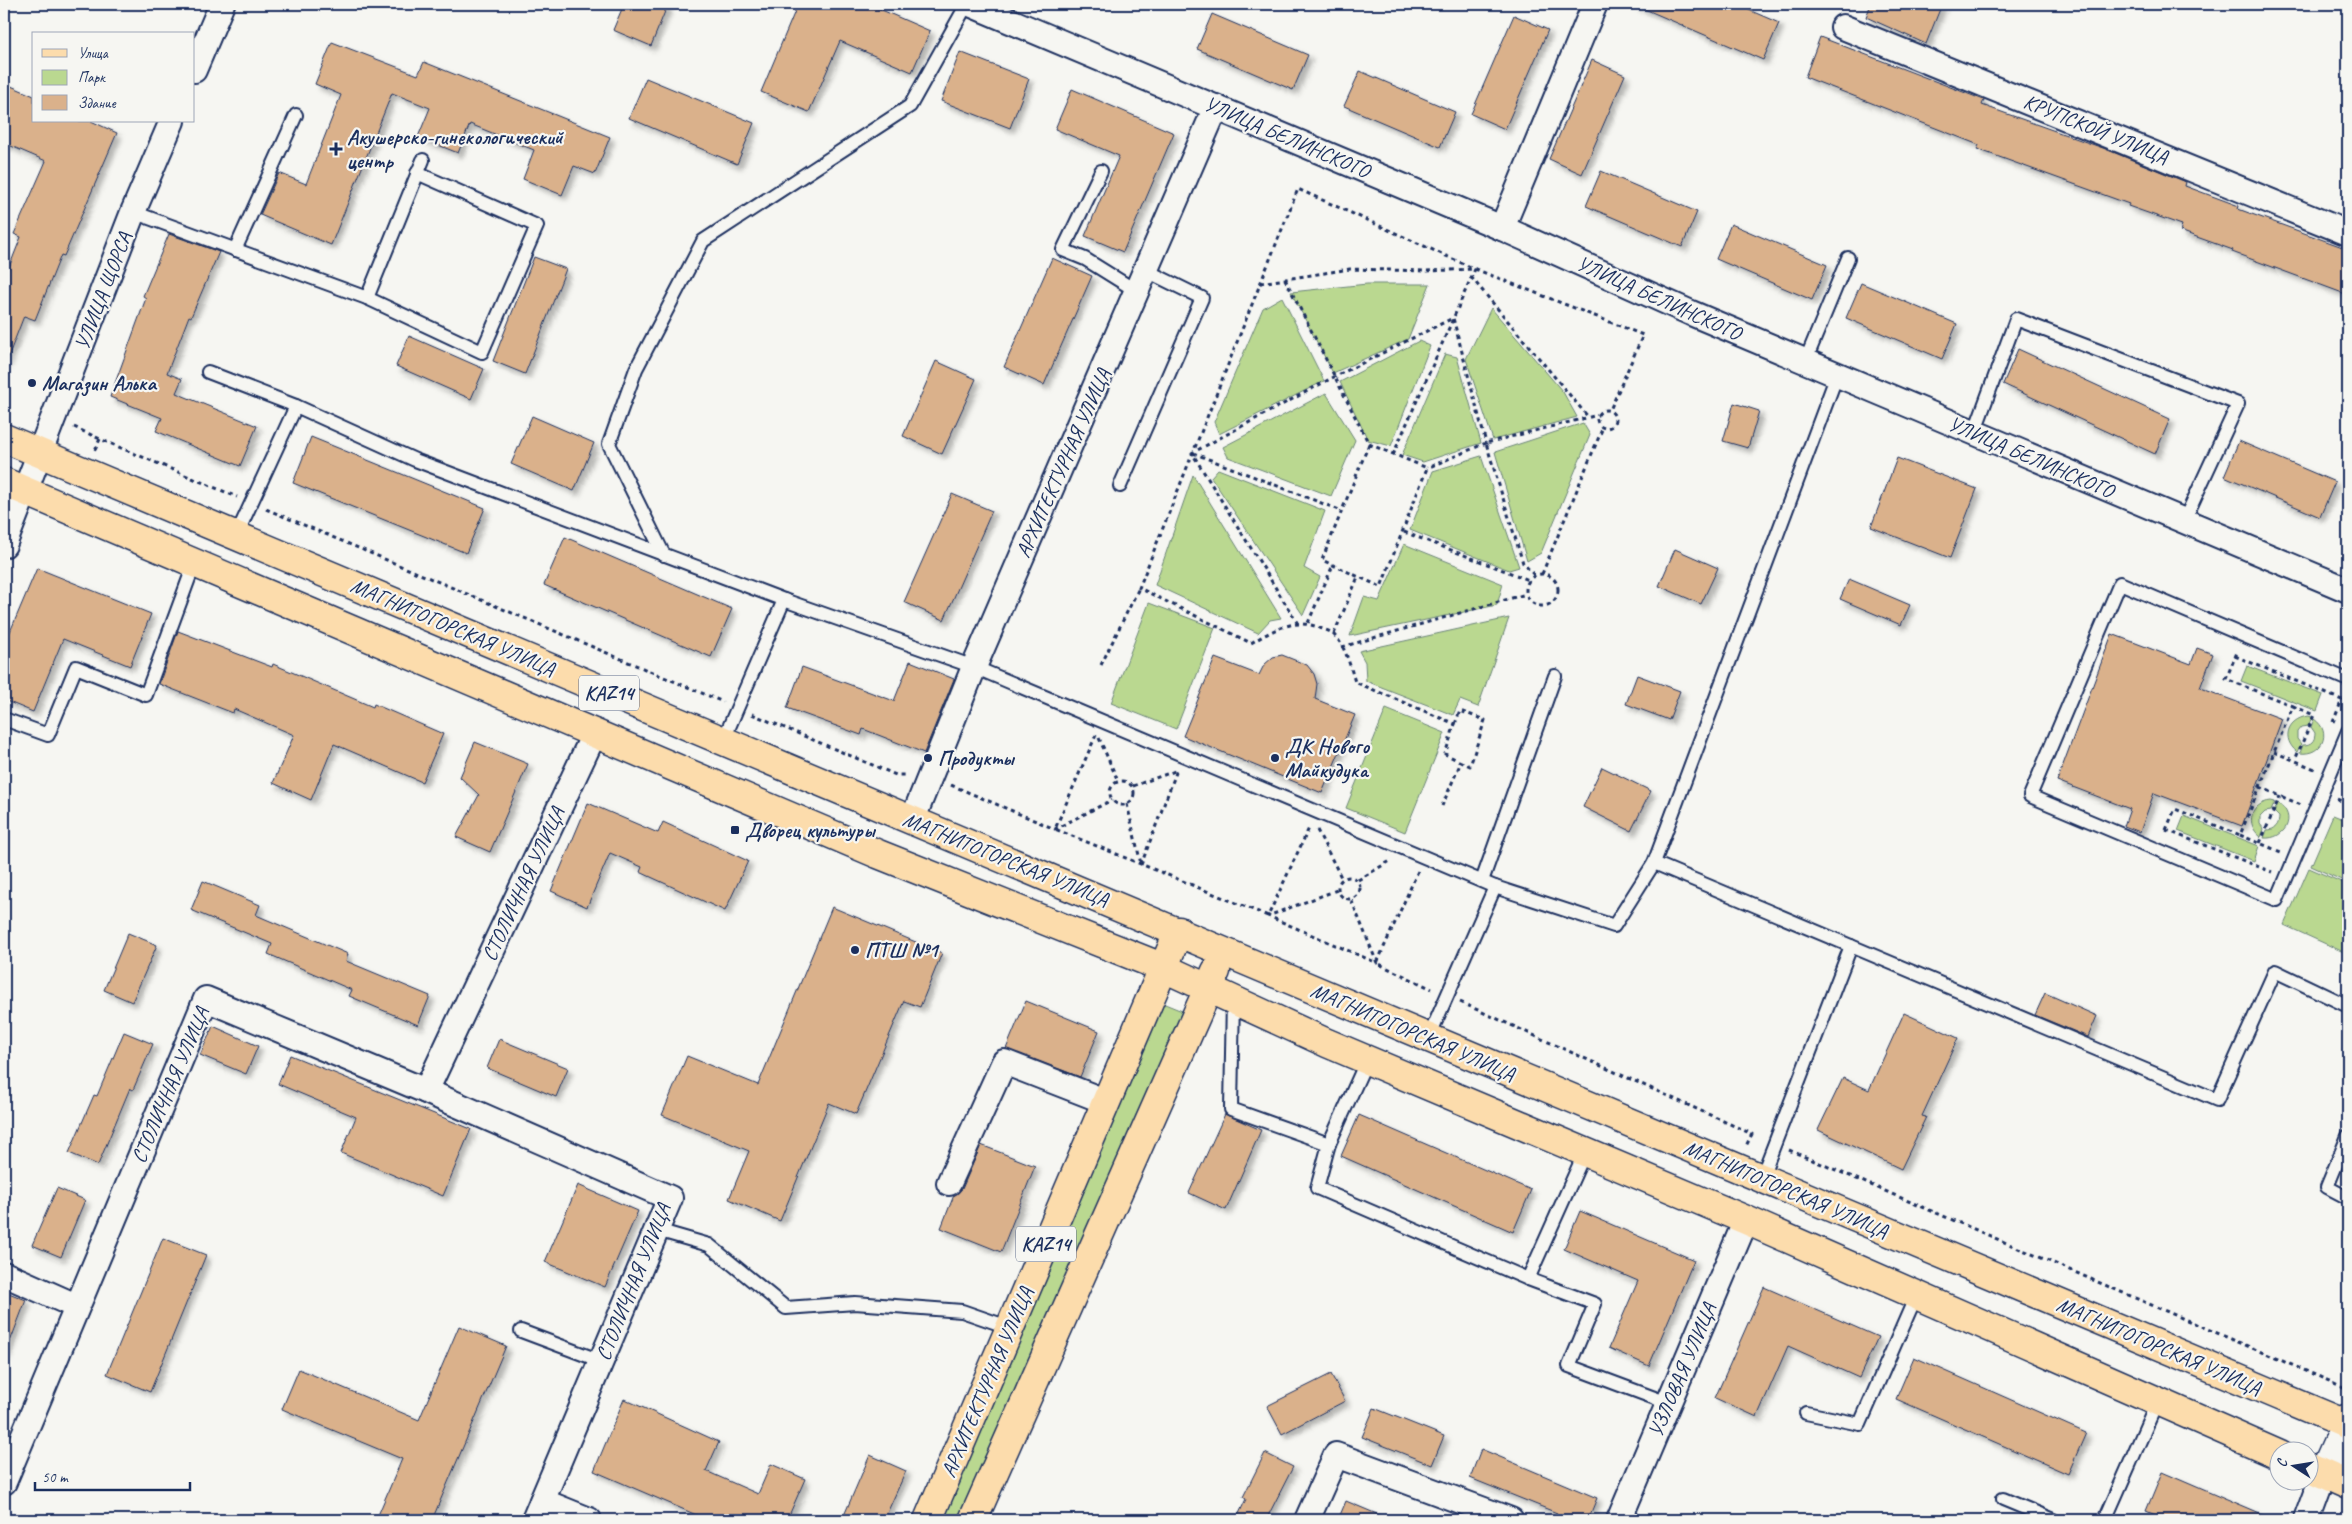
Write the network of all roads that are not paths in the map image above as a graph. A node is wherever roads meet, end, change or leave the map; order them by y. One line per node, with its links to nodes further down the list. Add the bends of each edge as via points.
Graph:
1 (222, 4): 5 (street)
2 (968, 4): 6 (street, УЛИЦА БЕЛИНСКОГО); 31 (lane, via 910,106 702,241 636,369 609,444)
3 (1595, 4): 13 (street)
4 (1843, 27): 14 (street, КРУПСКОЙ УЛИЦА)
5 (195, 68)
6 (1216, 107): 13 (street, УЛИЦА БЕЛИНСКОГО); 17 (street, АРХИТЕКТУРНАЯ УЛИЦА)
7 (296, 115): 15 (lane)
8 (172, 122): 12 (street, УЛИЦА ЩОРСА)
9 (423, 160): 11 (lane)
10 (1101, 171): 17 (lane, via 1063,250)
11 (417, 173): 18 (lane); 18 (lane, via 537,226 482,352)
12 (134, 212): 15 (lane); 25 (street, УЛИЦА ЩОРСА)
13 (1502, 228): 19 (street, УЛИЦА БЕЛИНСКОГО)
14 (2348, 233)
15 (235, 250): 18 (lane)
16 (1848, 258): 19 (lane)
17 (1142, 281): 27 (lane, via 1202,298); 35 (street, АРХИТЕКТУРНАЯ УЛИЦА)
18 (367, 298)
19 (1805, 362): 21 (street, УЛИЦА БЕЛИНСКОГО)
20 (208, 372): 22 (lane)
21 (1837, 375): 23 (street, УЛИЦА БЕЛИНСКОГО); 43 (lane)
22 (296, 406): 29 (lane); 31 (lane, via 415,460)
23 (1974, 433): 28 (street, УЛИЦА БЕЛИНСКОГО); 28 (lane, via 2016,318 2238,404)
24 (4, 438): 25 (main road, МАГНИТОГОРСКАЯ УЛИЦА / KAZ14)
25 (39, 453): 26 (street, УЛИЦА ЩОРСА); 29 (main road, МАГНИТОГОРСКАЯ УЛИЦА / KAZ14)
26 (15, 486): 30 (street, УЛИЦА ЩОРСА); 32 (main road, МАГНИТОГОРСКАЯ УЛИЦА / KAZ14)
27 (1120, 486)
28 (2184, 522): 33 (street, УЛИЦА БЕЛИНСКОГО)
29 (236, 536): 41 (main road, МАГНИТОГОРСКАЯ УЛИЦА / KAZ14)
30 (4, 545)
31 (664, 555): 34 (lane)
32 (194, 562): 38 (lane, via 146,695 76,667 48,736); 40 (main road, МАГНИТОГОРСКАЯ УЛИЦА / KAZ14)
33 (2348, 590)
34 (784, 600): 35 (lane); 41 (lane)
35 (974, 667): 42 (street, АРХИТЕКТУРНАЯ УЛИЦА); 44 (lane)
36 (1555, 676): 44 (lane)
37 (2348, 680): 39 (lane, via 2120,583 2030,796 2277,900)
38 (4, 719)
39 (2348, 731)
40 (595, 732): 49 (main road, МАГНИТОГОРСКАЯ УЛИЦА / KAZ14, via 878,854); 55 (street, СТОЛИЧНАЯ УЛИЦА)
41 (723, 741): 42 (main road, МАГНИТОГОРСКАЯ УЛИЦА / KAZ14)
42 (912, 821): 46 (main road, МАГНИТОГОРСКАЯ УЛИЦА / KAZ14)
43 (1654, 863): 45 (lane, via 1614,926); 47 (lane)
44 (1482, 881): 45 (lane)
45 (1495, 887): 53 (lane)
46 (1179, 931): 48 (main road, МАГНИТОГОРСКАЯ УЛИЦА / KAZ14); 49 (main road)
47 (1851, 946): 52 (lane, via 2217,1100 2275,971); 60 (lane)
48 (1224, 952): 50 (main road); 53 (main road, МАГНИТОГОРСКАЯ УЛИЦА)
49 (1164, 968): 50 (main road, МАГНИТОГОРСКАЯ УЛИЦА / KAZ14); 56 (main road, АРХИТЕКТУРНАЯ УЛИЦА / KAZ14)
50 (1208, 987): 51 (main road, МАГНИТОГОРСКАЯ УЛИЦА); 86 (main road, АРХИТЕКТУРНАЯ УЛИЦА / KAZ14)
51 (1233, 998): 54 (main road, МАГНИТОГОРСКАЯ УЛИЦА); 58 (lane, via 1231,1109)
52 (2348, 1006)
53 (1428, 1039): 60 (main road, МАГНИТОГОРСКАЯ УЛИЦА)
54 (1367, 1060): 58 (lane); 59 (main road, МАГНИТОГОРСКАЯ УЛИЦА)
55 (426, 1091): 64 (street, СТОЛИЧНАЯ УЛИЦА, via 670,1198); 68 (street, СТОЛИЧНАЯ УЛИЦА, via 206,999)
56 (1107, 1102): 61 (street, via 1004,1062); 69 (main road, АРХИТЕКТУРНАЯ УЛИЦА / KAZ14)
57 (2348, 1136): 62 (lane, via 2327,1187)
58 (1329, 1144): 66 (lane, via 1317,1188)
59 (1585, 1152): 63 (main road, МАГНИТОГОРСКАЯ УЛИЦА); 66 (lane)
60 (1761, 1179): 75 (main road, МАГНИТОГОРСКАЯ УЛИЦА)
61 (949, 1183)
62 (2348, 1198)
63 (1746, 1220): 67 (main road, МАГНИТОГОРСКАЯ УЛИЦА); 73 (street, УЗЛОВАЯ УЛИЦА)
64 (657, 1230): 69 (lane, via 709,1245 786,1308 855,1304 962,1311); 71 (street, СТОЛИЧНАЯ УЛИЦА)
65 (4, 1274): 68 (street)
66 (1528, 1279): 73 (lane, via 1595,1304 1570,1366)
67 (1916, 1296): 72 (main road, МАГНИТОГОРСКАЯ УЛИЦА); 74 (lane, via 1860,1424)
68 (76, 1306): 79 (street, СТОЛИЧНАЯ УЛИЦА)
69 (1011, 1328): 85 (main road, АРХИТЕКТУРНАЯ УЛИЦА / KAZ14)
70 (521, 1331): 71 (lane)
71 (601, 1361): 83 (street, СТОЛИЧНАЯ УЛИЦА)
72 (2157, 1402): 76 (main road, МАГНИТОГОРСКАЯ УЛИЦА); 91 (lane)
73 (1668, 1403): 89 (street, УЗЛОВАЯ УЛИЦА)
74 (1806, 1413)
75 (2347, 1423): 77 (street)
76 (2270, 1451)
77 (2320, 1465)
78 (2320, 1473): 80 (main road)
79 (4, 1482)
80 (2348, 1484)
81 (2312, 1492): 92 (street)
82 (2003, 1499): 90 (lane)
83 (538, 1510): 84 (street, СТОЛИЧНАЯ УЛИЦА)
84 (589, 1520)
85 (928, 1520)
86 (973, 1520)
87 (1307, 1520): 88 (street, via 1336,1456)
88 (1511, 1520)
89 (1619, 1520)
90 (2054, 1520)
91 (2105, 1520)
92 (2306, 1520)

